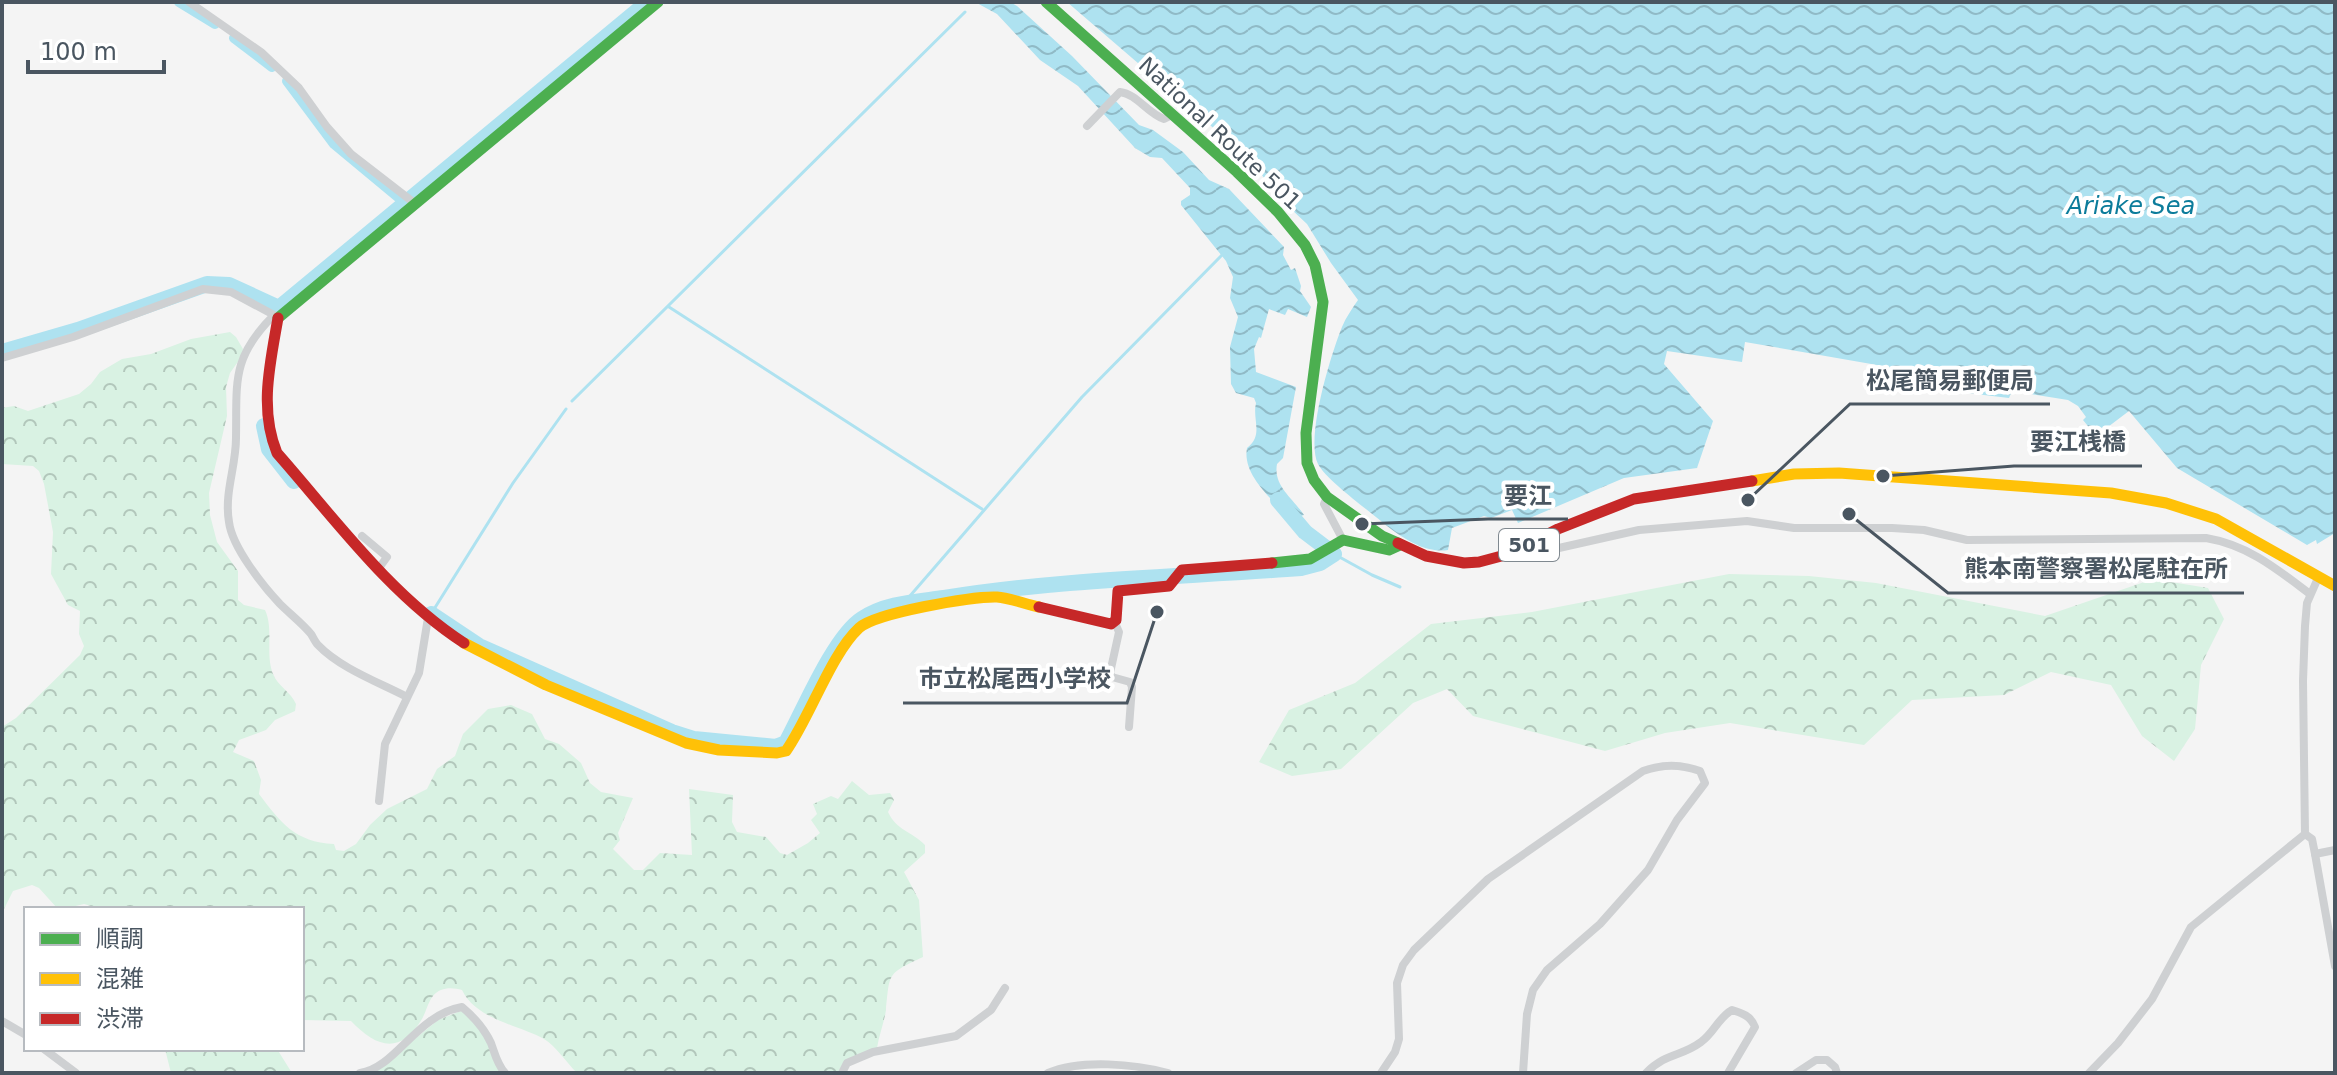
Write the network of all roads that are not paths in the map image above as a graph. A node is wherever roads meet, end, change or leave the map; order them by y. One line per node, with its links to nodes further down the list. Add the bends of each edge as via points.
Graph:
1 (189, 2): 6 (street, via 261,52 299,88 351,154)
2 (658, 2): 6 (main road)
3 (1046, 2): 4 (main road, National Route 501 / 501)
4 (1172, 115): 5 (street, via 1155,116 1127,92 1117,94); 9 (main road, National Route 501 / 501, via 1278,212 1315,265 1323,319 1306,449 1314,480)
5 (1087, 126)
6 (412, 202): 7 (main road)
7 (276, 316): 8 (street, via 231,292 203,289); 14 (main road, via 266,408 271,443); 20 (street, via 263,327 238,369 236,457 228,494 233,540 278,602 318,645)
8 (2, 358)
9 (1327, 497): 11 (street, via 1324,504); 12 (main road, National Route 501 / 501)
10 (362, 536): 14 (street, via 387,557)
11 (1340, 542): 12 (main road, via 1389,550); 19 (main road, via 1310,559 1182,570 1169,586 1118,591)
12 (1400, 545): 13 (main road, National Route 501 / 501, via 1464,563)
13 (1525, 547): 15 (main road, National Route 501 / 501, via 1634,499 1794,474 1839,473 2111,493 2166,503 2216,519); 17 (street, via 1550,550 1639,530 1747,521 1794,528 1924,530 1967,540 2206,538 2246,549)
14 (379, 568): 18 (main road)
15 (2318, 578): 16 (main road, National Route 501 / 501); 17 (street)
16 (2334, 585)
17 (2310, 594): 23 (street, via 2303,681)
18 (428, 618): 19 (main road, via 493,660 647,728 698,746 777,753 786,751 798,734 851,638 874,619 996,597); 20 (street, via 419,673)
19 (1115, 623): 21 (street, via 1119,632 1110,673 1130,682)
20 (407, 697): 22 (street, via 385,744)
21 (1129, 727)
22 (379, 801)
23 (2305, 834): 25 (street, via 2312,839); 43 (street, via 2191,927 2152,999)
24 (2335, 850): 25 (street)
25 (2315, 854): 26 (street)
26 (2335, 966)
27 (1005, 988): 34 (street, via 991,1010 956,1036 873,1052 847,1063)
28 (2, 1021): 29 (street)
29 (24, 1034)
30 (47, 1051): 31 (street)
31 (76, 1073)
32 (360, 1073): 33 (street, via 380,1066 435,1015 462,1007 477,1019)
33 (505, 1073)
34 (842, 1073)
35 (1048, 1073): 36 (street, via 1070,1067 1138,1065)
36 (1168, 1073)
37 (1381, 1073): 38 (street, via 1399,1039 1397,983 1403,965 1474,890 1643,771 1660,765 1700,771 1705,783 1648,870 1533,990)
38 (1523, 1073)
39 (1646, 1073): 40 (street, via 1666,1056 1705,1039 1732,1010 1743,1013 1755,1027)
40 (1728, 1073)
41 (1796, 1073): 42 (street, via 1816,1060 1827,1060)
42 (1837, 1073)
43 (2089, 1073)

